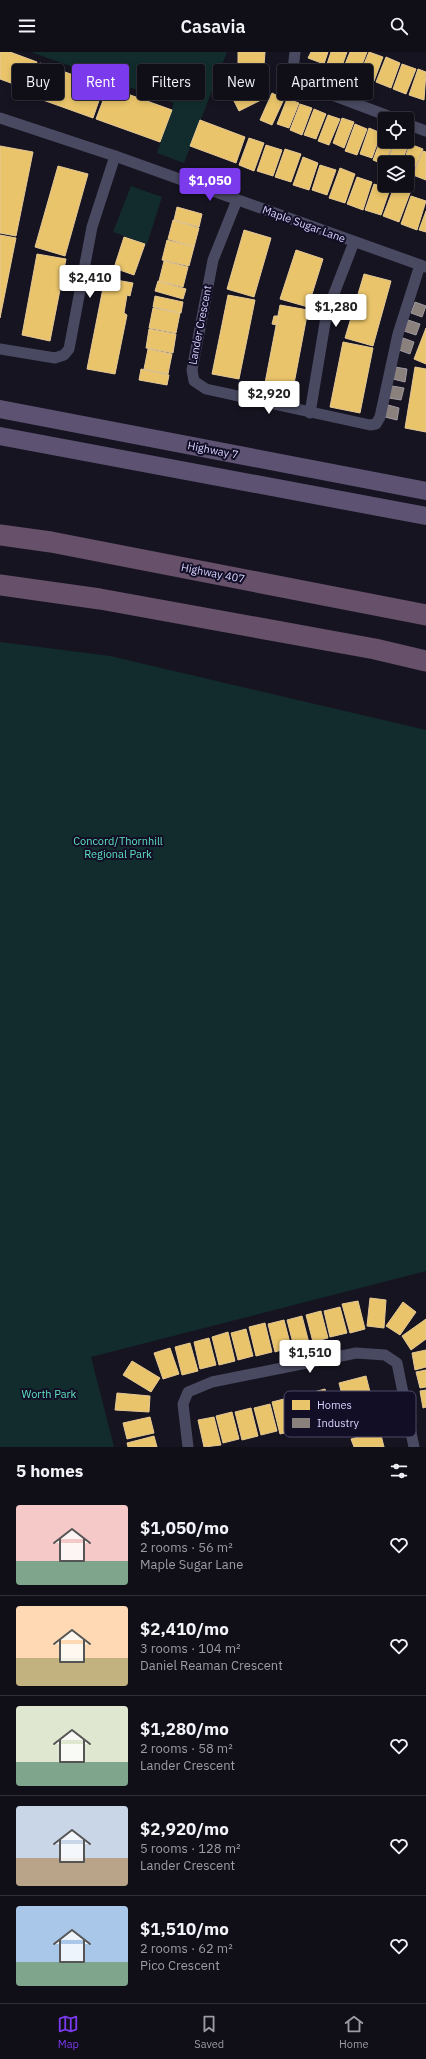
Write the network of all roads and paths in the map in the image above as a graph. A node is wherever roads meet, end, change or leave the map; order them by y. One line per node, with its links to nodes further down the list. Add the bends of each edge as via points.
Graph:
1 (295, 52): 2 (street, via 293,69 298,82)
2 (378, 112)
3 (0, 118): 6 (street, Maple Sugar Lane)
4 (414, 127): 5 (street)
5 (426, 131)
6 (115, 156): 7 (street, Maple Sugar Lane); 10 (street, via 92,227 69,349 64,355 55,358)
7 (237, 200): 8 (street, Maple Sugar Lane); 12 (street, Lander Crescent, via 213,260 192,370 194,381 206,389)
8 (354, 242): 9 (street, Maple Sugar Lane); 12 (street, via 325,322)
9 (423, 266): 12 (street, Lander Crescent, via 398,334 380,417 376,424)
10 (0, 349)
11 (0, 409): 14 (main road, Highway 7)
12 (310, 413)
13 (0, 436): 15 (main road)
14 (426, 491)
15 (426, 516)
16 (0, 535): 18 (highway, Highway 407, via 51,542)
17 (0, 585): 19 (highway, via 100,599 375,649)
18 (426, 615)
19 (426, 661)
20 (403, 1391): 22 (street, via 397,1363 385,1354 356,1353 212,1382 188,1392 183,1404)
21 (412, 1437): 23 (street)
22 (188, 1447)
23 (414, 1447)

